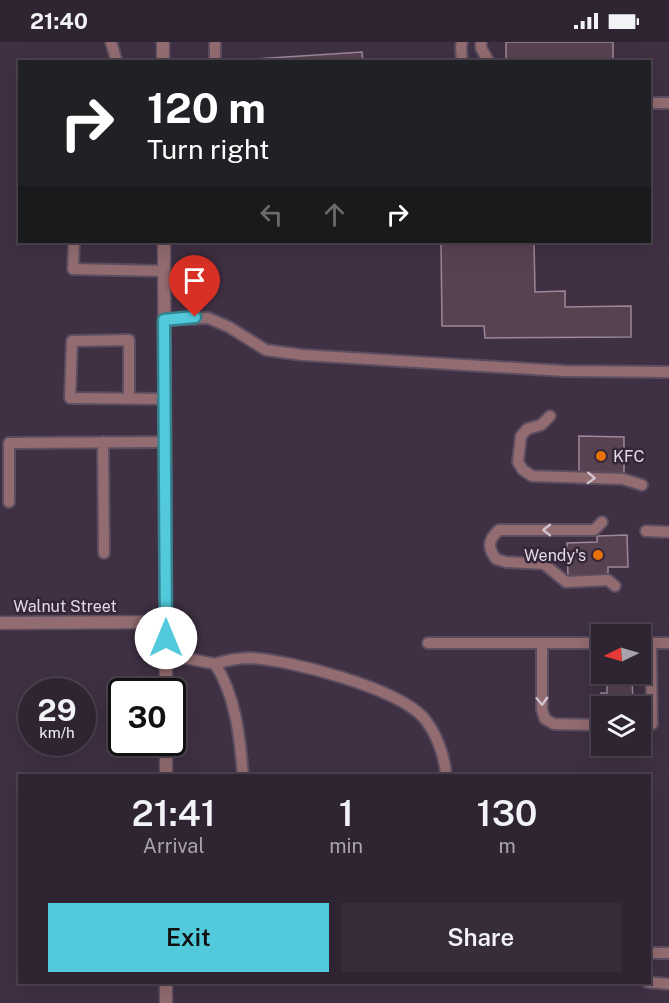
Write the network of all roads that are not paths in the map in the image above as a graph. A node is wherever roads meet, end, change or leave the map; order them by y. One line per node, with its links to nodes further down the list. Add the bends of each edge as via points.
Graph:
1 (111, 42): 6 (lane)
2 (163, 42): 7 (street)
3 (215, 42): 8 (lane)
4 (462, 42): 9 (lane)
5 (481, 42): 10 (lane)
6 (116, 60)
7 (163, 60)
8 (215, 60)
9 (462, 60)
10 (488, 60)
11 (651, 103): 12 (lane)
12 (669, 103)
13 (74, 243): 15 (lane, via 73,269)
14 (164, 243): 15 (street)
15 (164, 271): 16 (street)
16 (164, 320): 17 (lane, via 208,318 266,350 303,355 565,371); 19 (street)
17 (669, 372)
18 (129, 399): 18 (lane, via 70,398 72,342 129,340); 19 (lane)
19 (165, 399): 22 (street)
20 (550, 416): 23 (lane, one-way to 23, via 521,436 518,462 523,470 532,476 623,479)
21 (103, 442): 22 (lane); 24 (lane, via 9,443); 28 (lane)
22 (165, 442): 30 (street)
23 (642, 485)
24 (9, 502)
25 (602, 522): 29 (lane, one-way to 29, via 594,530 499,530 489,544 496,559 544,564 566,582 608,580)
26 (646, 531): 27 (lane)
27 (669, 532)
28 (104, 553)
29 (615, 586)
30 (166, 622): 31 (street, Walnut Street); 37 (street)
31 (0, 623)
32 (428, 643): 33 (lane)
33 (542, 643): 34 (lane); 40 (lane, one-way to 40, via 545,719 554,724)
34 (591, 643)
35 (651, 643): 36 (lane)
36 (669, 643)
37 (166, 654): 38 (lane); 39 (street)
38 (215, 664): 43 (lane, via 225,679 240,735); 44 (lane, via 250,658 314,668 404,703 423,717 434,733)
39 (166, 678)
40 (591, 724)
41 (166, 756): 42 (street)
42 (166, 774)
43 (243, 774)
44 (446, 774)
45 (651, 953): 46 (lane)
46 (669, 953)
47 (651, 982): 49 (lane)
48 (166, 984): 50 (street)
49 (669, 984)
50 (166, 1003)

